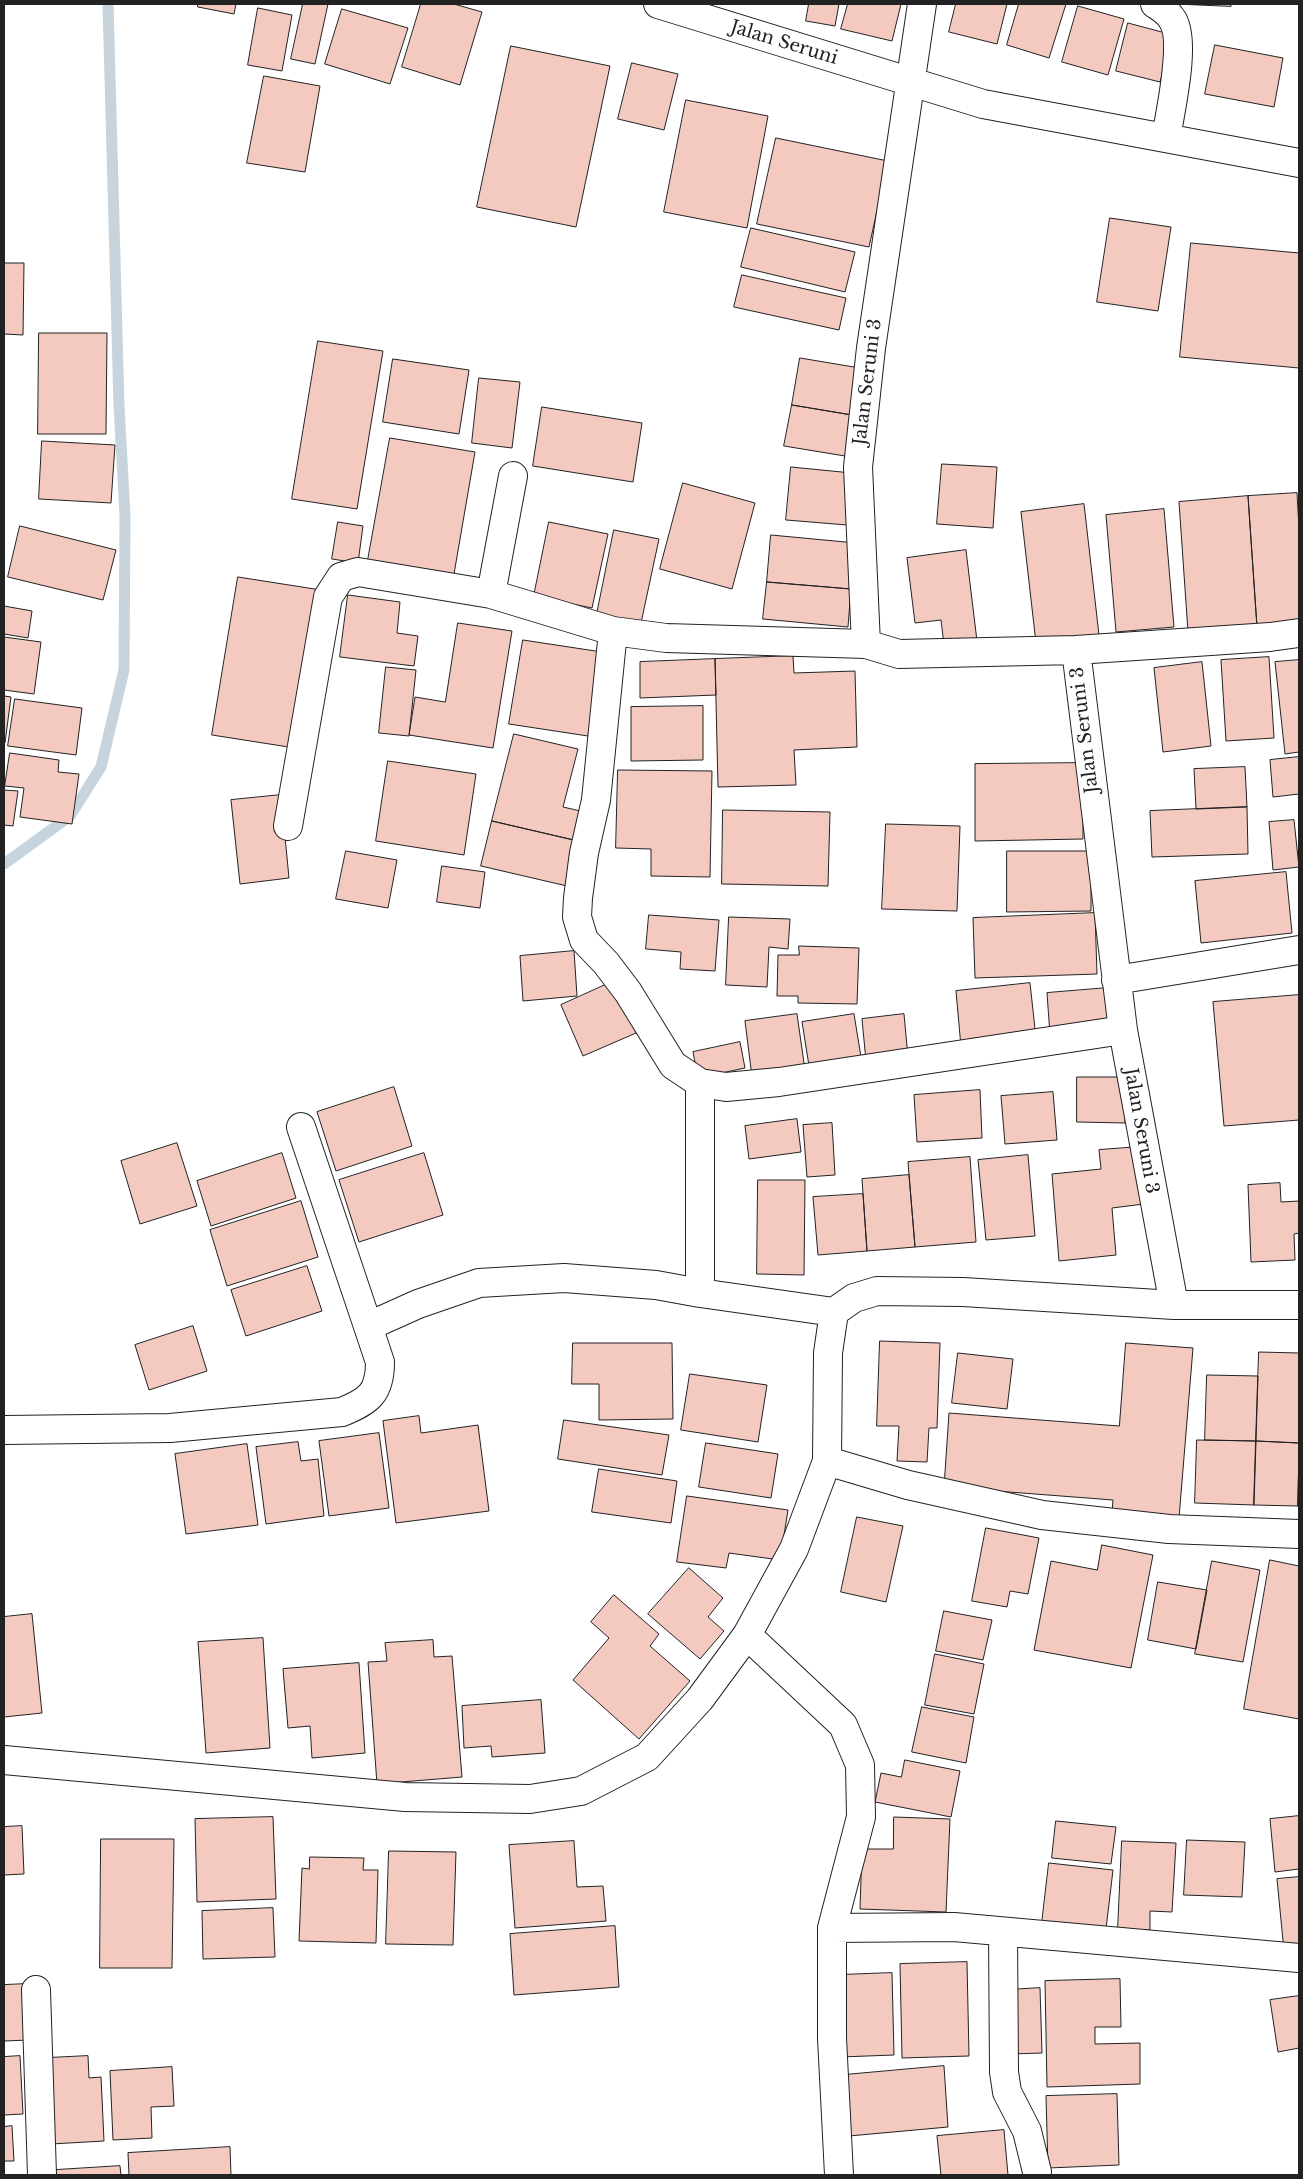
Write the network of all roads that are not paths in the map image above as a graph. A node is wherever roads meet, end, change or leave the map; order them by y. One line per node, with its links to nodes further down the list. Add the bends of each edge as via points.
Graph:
1 (658, 4): 4 (street, Jalan Seruni)
2 (922, 4): 4 (street, Jalan Seruni 3)
3 (1154, 4): 5 (street, via 1168,13 1176,28 1176,78)
4 (909, 82): 5 (street, Jalan Seruni, via 983,104); 11 (street, Jalan Seruni 3, via 871,348 858,467)
5 (1166, 138): 6 (street, Jalan Seruni)
6 (1299, 163)
7 (513, 476): 8 (street)
8 (492, 594): 9 (street); 13 (street, via 358,572 341,577 328,597)
9 (613, 631): 11 (street, via 666,638); 17 (street, via 598,782 584,853 577,917 584,940 628,992 672,1065)
10 (1299, 633): 12 (street)
11 (866, 644): 12 (street, Jalan Seruni 3, via 899,654)
12 (1076, 650): 15 (street, Jalan Seruni 3)
13 (288, 826)
14 (1299, 950): 15 (street)
15 (1116, 980): 16 (street, Jalan Seruni 3)
16 (1123, 1030): 17 (street, via 778,1082 726,1087); 20 (street, Jalan Seruni 3)
17 (700, 1083): 19 (street)
18 (301, 1127): 23 (street)
19 (700, 1293): 22 (street); 23 (street, via 656,1285 564,1278 479,1283 418,1304)
20 (1174, 1305): 21 (street); 22 (street, via 963,1292 876,1291 854,1298)
21 (1299, 1305)
22 (834, 1312): 25 (street, via 828,1353)
23 (369, 1326): 24 (street, via 380,1362 380,1380 372,1394 342,1412 170,1428)
24 (4, 1430)
25 (827, 1461): 26 (street, via 908,1485 1042,1515 1169,1529); 27 (street, via 794,1549)
26 (1299, 1534)
27 (747, 1635): 28 (street, via 700,1699 647,1757 580,1791 530,1799 405,1797); 29 (street, via 843,1725 860,1765 861,1817)
28 (4, 1760)
29 (832, 1928): 30 (street, via 954,1927); 35 (street, via 832,2038)
30 (1003, 1932): 31 (street); 33 (street, via 1004,2072 1007,2092 1027,2131)
31 (1299, 1958)
32 (36, 1990): 34 (street)
33 (1037, 2172)
34 (42, 2175)
35 (839, 2175)

